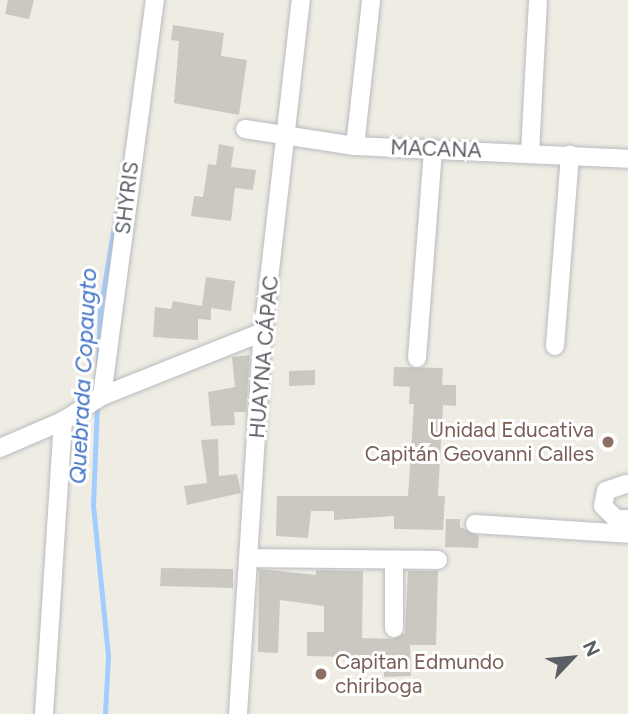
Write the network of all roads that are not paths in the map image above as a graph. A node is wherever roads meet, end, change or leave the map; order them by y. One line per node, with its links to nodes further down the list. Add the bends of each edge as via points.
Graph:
1 (155, 0): 15 (street, SHYRIS)
2 (301, 0): 6 (street, HUAYNA CÁPAC)
3 (371, 0): 7 (street)
4 (538, 0): 9 (street)
5 (245, 130): 6 (street, MACANA)
6 (289, 137): 7 (street, MACANA); 12 (street, HUAYNA CÁPAC)
7 (355, 146): 8 (street, MACANA)
8 (433, 149): 9 (street, MACANA); 14 (street)
9 (530, 153): 10 (street, MACANA)
10 (570, 155): 11 (street, MACANA); 13 (street)
11 (628, 159)
12 (263, 332): 15 (street); 22 (street, HUAYNA CÁPAC)
13 (555, 346)
14 (417, 358)
15 (102, 396): 16 (street)
16 (63, 421): 17 (street); 26 (street)
17 (0, 448)
18 (626, 484): 19 (street, via 606,491 603,506 616,519)
19 (628, 519)
20 (475, 524): 21 (street)
21 (628, 534)
22 (249, 558): 23 (street); 27 (street, HUAYNA CÁPAC)
23 (394, 560): 24 (street); 25 (street)
24 (438, 560)
25 (394, 628)
26 (44, 714)
27 (238, 714)

